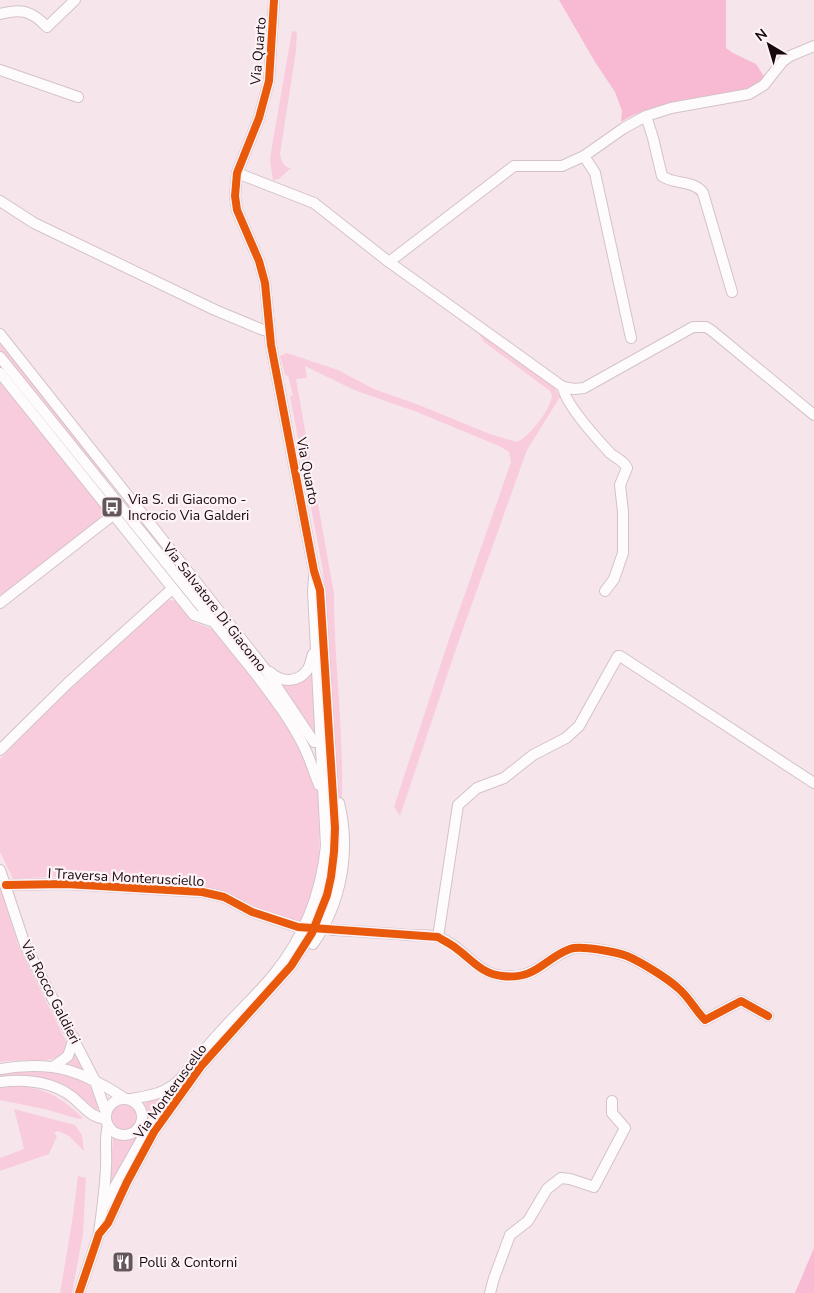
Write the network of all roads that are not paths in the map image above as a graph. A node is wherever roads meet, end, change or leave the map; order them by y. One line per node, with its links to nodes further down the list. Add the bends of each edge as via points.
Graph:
1 (74, 0): 3 (street, via 46,27 28,12)
2 (274, 0): 9 (street, Via Quarto, via 269,81 259,118)
3 (0, 14)
4 (814, 46): 7 (street, via 783,61 764,85 749,94 671,108)
5 (0, 70): 6 (street)
6 (78, 98)
7 (646, 116): 8 (street); 12 (street, via 662,176 704,193)
8 (584, 156): 11 (street, via 562,166 514,166); 15 (street, via 595,173)
9 (237, 173): 11 (street, via 314,203); 13 (street, Via Quarto, via 236,203 261,266)
10 (0, 201): 13 (street, via 43,227 215,310)
11 (389, 262): 18 (street)
12 (732, 292)
13 (270, 330): 22 (street, Via Quarto)
14 (0, 334): 20 (street, Via Salvatore Di Giacomo)
15 (631, 338)
16 (0, 357): 21 (street, Via Salvatore Di Giacomo)
17 (0, 373): 21 (street, Via Salvatore Di Giacomo)
18 (563, 387): 19 (street, via 584,388 700,326 711,330); 24 (street, via 578,415 627,468 620,485 623,553 614,578)
19 (814, 415)
20 (131, 502): 21 (street); 28 (street, Via Salvatore Di Giacomo)
21 (118, 512): 23 (street, Via Salvatore Di Giacomo); 25 (street); 26 (street, Via Salvatore Di Giacomo)
22 (314, 571): 27 (street, Via Quarto, via 312,591); 39 (street, Via Quarto, via 321,599 335,842 327,895)
23 (172, 590): 26 (street, Via Salvatore Di Giacomo, via 194,615); 30 (street, via 68,683)
24 (605, 591)
25 (0, 603)
26 (214, 622): 32 (street, Via Salvatore Di Giacomo, via 281,708 304,746)
27 (316, 648): 28 (street, via 309,667 296,679 278,678); 32 (street, Via Quarto)
28 (265, 669): 29 (street, Via Salvatore Di Giacomo)
29 (314, 742)
30 (0, 750)
31 (814, 783): 38 (street, via 618,656 579,726 504,778 477,788 458,804)
32 (323, 793): 46 (street, Via Quarto, via 326,846 322,878 313,910 294,947 273,976 175,1085 155,1095)
33 (339, 803): 39 (street, via 344,838 336,898 324,928 313,944)
34 (0, 870): 35 (street, Via Rocco Galdieri)
35 (6, 885): 36 (street, I Traversa Monterusciello, via 66,884 202,892 224,897 252,912); 41 (street, Via Rocco Galdieri, via 25,944)
36 (298, 927)
37 (332, 930): 38 (street)
38 (438, 937): 40 (street, via 480,969 502,976 531,973 575,948 627,956 679,988 705,1020 741,1001)
39 (302, 951): 51 (street, Via Monteruscello)
40 (768, 1016)
41 (74, 1038): 42 (street, via 68,1056); 44 (street, Via Rocco Galdieri)
42 (53, 1067): 43 (street); 44 (street)
43 (0, 1069)
44 (95, 1081): 46 (street); 50 (street, Via Rocco Galdieri)
45 (0, 1082): 49 (street, via 38,1081 70,1095)
46 (127, 1098): 50 (street, via 113,1102); 51 (street, via 142,1109)
47 (170, 1098): 51 (street)
48 (612, 1101): 56 (street, via 612,1113 625,1128 594,1187 560,1178 547,1189 528,1221 510,1235)
49 (88, 1114): 50 (street); 52 (street)
50 (107, 1119): 51 (street, via 121,1135); 52 (street)
51 (148, 1128): 53 (street); 54 (street, Via Monteruscello, via 108,1223)
52 (104, 1138): 53 (street)
53 (104, 1206): 54 (street)
54 (98, 1234): 55 (street, Via Monteruscello)
55 (79, 1293)
56 (490, 1293)

